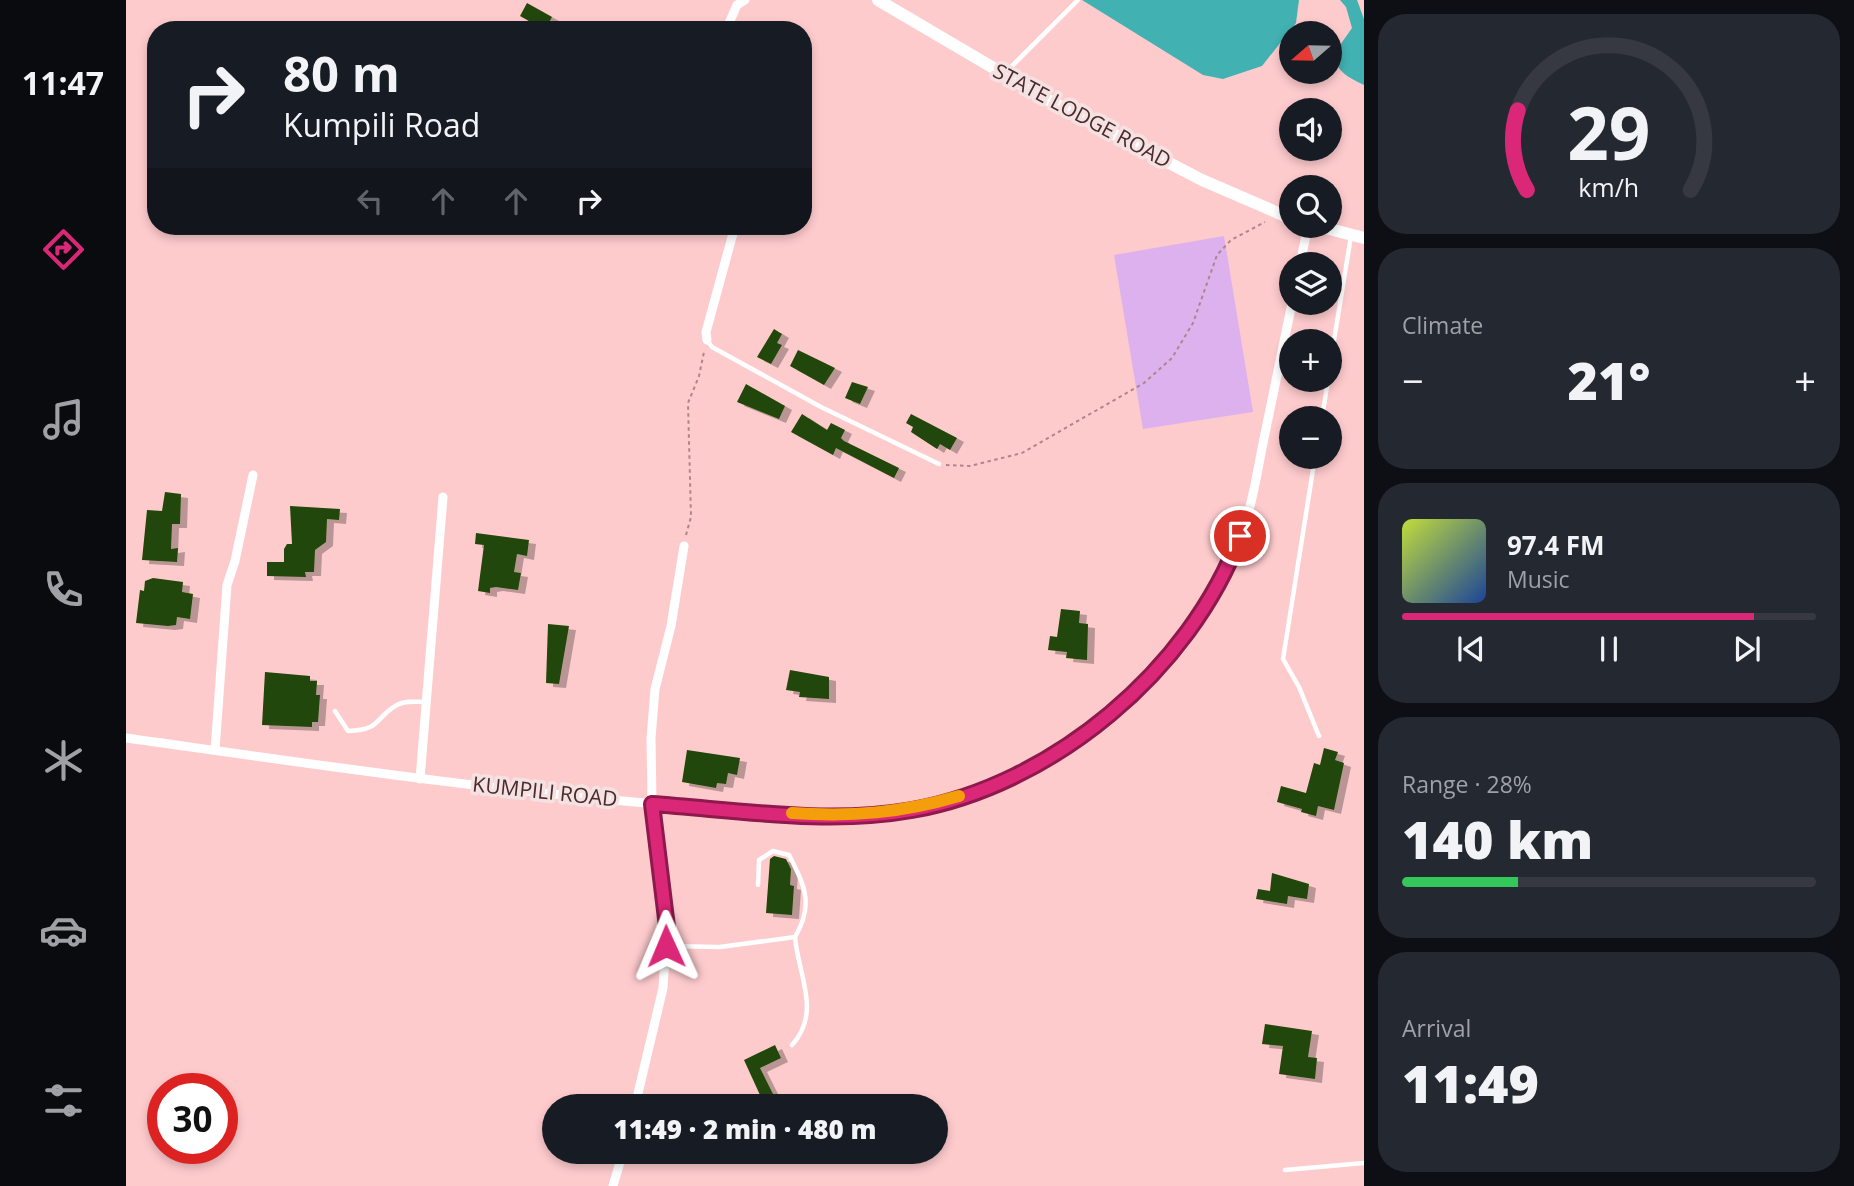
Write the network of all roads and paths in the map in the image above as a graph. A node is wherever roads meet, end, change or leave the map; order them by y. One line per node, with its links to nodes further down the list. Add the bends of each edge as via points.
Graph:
1 (745, 0): 4 (street, via 737,5)
2 (878, 0): 5 (street, STATE LODGE ROAD)
3 (1078, 0): 5 (lane)
4 (730, 21)
5 (1004, 75): 6 (street, STATE LODGE ROAD, via 1202,180)
6 (1279, 214)
7 (1279, 220): 13 (path, via 1231,240 1217,255 1193,323 1172,358 1144,383 1022,453 970,466)
8 (733, 235): 12 (street)
9 (1358, 237): 11 (lane)
10 (1290, 315): 24 (street, KUMPILI ROAD, via 1249,513 1231,560 1199,614 1156,671 1092,731 996,786 912,810 828,816)
11 (1338, 329)
12 (707, 340): 13 (lane, via 712,347 821,407); 17 (path, via 688,403 691,517)
13 (939, 464)
14 (1313, 469): 20 (lane, via 1283,659)
15 (253, 475): 22 (street, via 226,585)
16 (443, 497): 18 (street)
17 (684, 545): 24 (street, via 655,689)
18 (426, 702): 19 (lane, via 395,705 365,730 348,731); 23 (street)
19 (335, 711)
20 (1319, 736)
21 (126, 738): 22 (street, KUMPILI ROAD)
22 (215, 750): 23 (street, KUMPILI ROAD)
23 (420, 779): 24 (street, KUMPILI ROAD)
24 (652, 804): 27 (street)
25 (758, 885): 26 (lane, via 759,860 774,851 789,855 805,885 804,921)
26 (795, 937): 27 (lane, via 730,947); 28 (lane, via 807,1003 804,1032)
27 (666, 946): 29 (street, via 663,988)
28 (792, 1045)
29 (638, 1094)
30 (1364, 1163): 32 (lane)
31 (619, 1164): 33 (street)
32 (1285, 1170)
33 (613, 1186)

